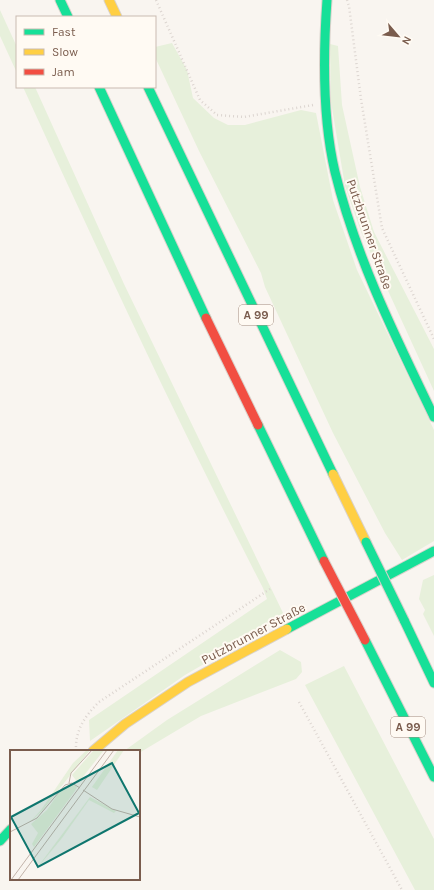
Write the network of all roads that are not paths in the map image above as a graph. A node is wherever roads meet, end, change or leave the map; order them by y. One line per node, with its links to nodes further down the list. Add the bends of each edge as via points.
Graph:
1 (60, 0): 4 (main road)
2 (109, 0): 5 (main road)
3 (327, 0): 8 (main road, Putzbrunner Straße, via 324,32 325,103 335,171 356,241 383,311)
4 (68, 16)
5 (117, 16)
6 (99, 88): 12 (main road, A 99, bridge, via 183,270 324,561)
7 (148, 88): 10 (main road, A 99, bridge)
8 (434, 417)
9 (434, 551): 11 (main road, Putzbrunner Straße, via 188,682 125,724)
10 (434, 682)
11 (94, 750)
12 (434, 777)
13 (10, 830): 14 (main road)
14 (0, 841)

